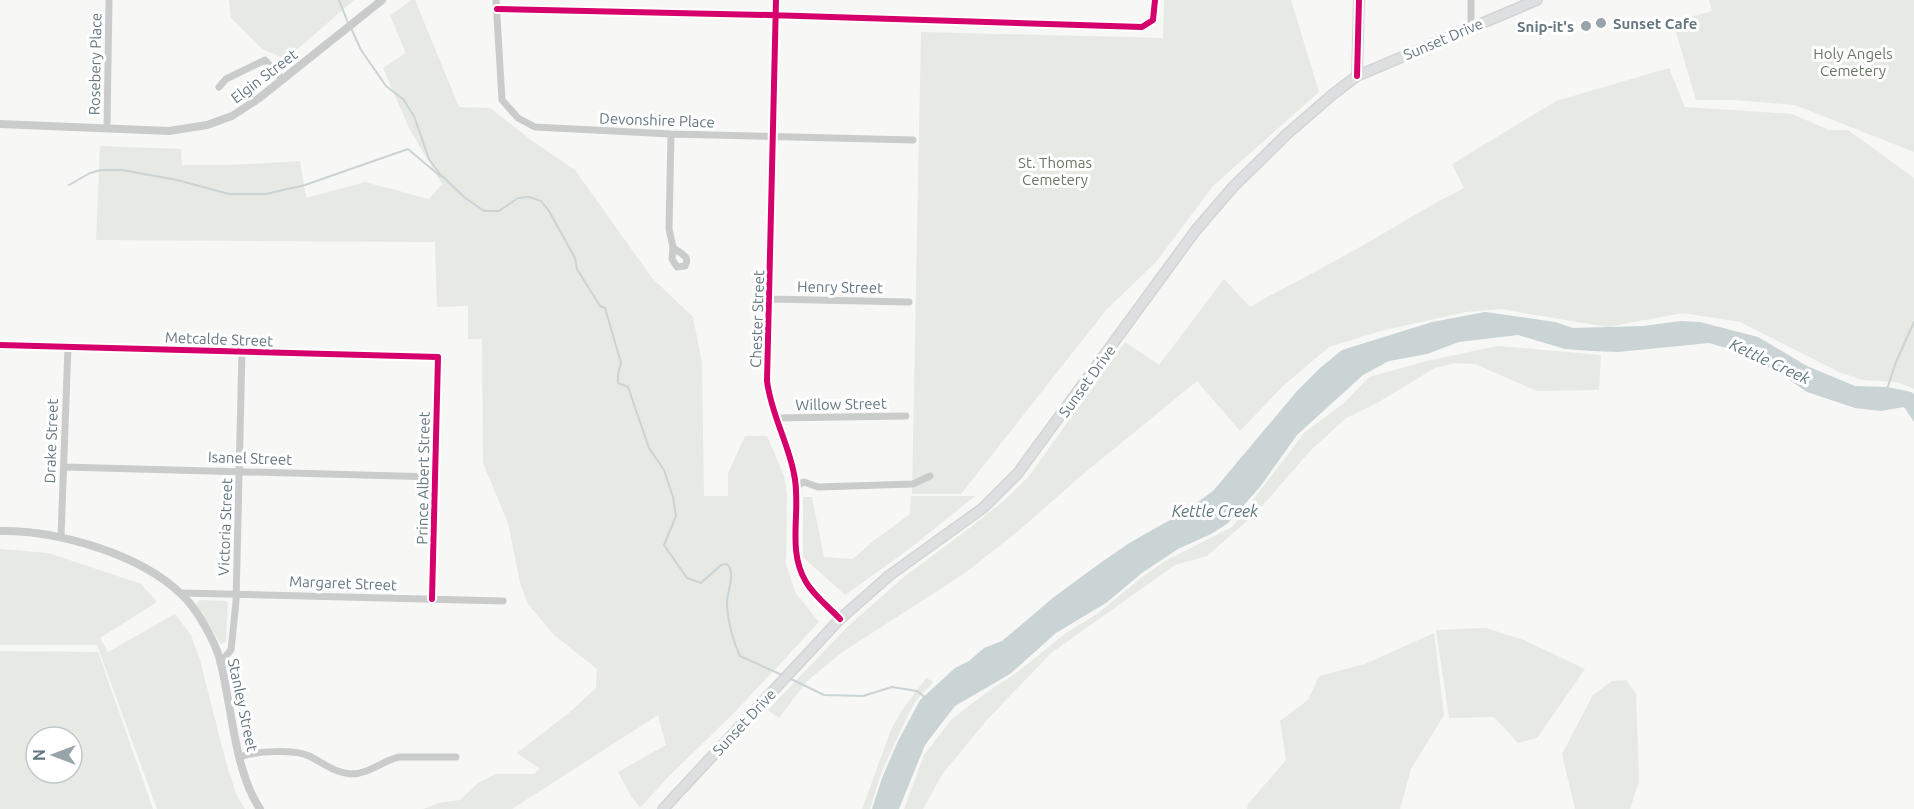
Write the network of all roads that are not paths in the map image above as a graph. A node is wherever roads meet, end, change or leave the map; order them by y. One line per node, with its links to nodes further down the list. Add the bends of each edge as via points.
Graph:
1 (109, 0): 16 (street, Rosebery Place)
2 (382, 0): 13 (street, Elgin Street)
3 (496, 0): 9 (street, Devonshire Place)
4 (776, 0): 10 (street, Chester Street)
5 (1155, 0): 10 (street, via 1153,20 1142,27)
6 (1359, 0): 12 (main road)
7 (1471, 0): 11 (street)
8 (1537, 0): 11 (main road, Sunset Drive)
9 (497, 9): 10 (street); 17 (street, Devonshire Place, via 502,100 526,124 550,129)
10 (776, 15): 18 (street, Chester Street)
11 (1471, 27): 12 (main road, Sunset Drive)
12 (1357, 76): 40 (main road, Sunset Drive, via 1287,134 1196,230 1018,473 983,508 890,575)
13 (283, 80): 14 (street, via 265,60 226,79); 16 (street, Elgin Street, via 239,112 207,125 169,131)
14 (219, 87)
15 (0, 124): 16 (street, Elgin Street)
16 (107, 128)
17 (671, 135): 18 (street, Devonshire Place); 20 (street, via 669,229)
18 (773, 137): 19 (street, Devonshire Place); 21 (street, Chester Street)
19 (913, 140)
20 (674, 247)
21 (770, 299): 22 (street, Henry Street); 28 (street, Chester Street, via 767,381)
22 (909, 302)
23 (0, 345): 24 (street, Metcalde Street)
24 (68, 347): 25 (street, Metcalde Street); 29 (street, Drake Street)
25 (242, 351): 26 (street, Metcalde Street); 30 (street, Victoria Street)
26 (438, 357): 32 (street, Prince Albert Street)
27 (906, 416): 28 (street, Willow Street)
28 (775, 418): 33 (street, Chester Street)
29 (64, 467): 30 (street, Isanel Street); 35 (street, Drake Street)
30 (240, 472): 32 (street, Isanel Street); 37 (street, Victoria Street)
31 (930, 476): 33 (street, via 914,484 818,487 804,482)
32 (435, 477): 38 (street, Prince Albert Street)
33 (796, 486): 40 (street, Chester Street, via 800,569 807,584)
34 (0, 531): 35 (street, Stanley Street)
35 (61, 536): 36 (street, Stanley Street, via 126,559)
36 (181, 593): 37 (street, Margaret Street); 41 (street, Stanley Street, via 204,626)
37 (236, 594): 38 (street, Margaret Street); 41 (street, Victoria Street, via 231,650)
38 (432, 599): 39 (street, Margaret Street)
39 (503, 601)
40 (840, 619): 45 (main road, Sunset Drive)
41 (220, 663): 42 (street, Stanley Street)
42 (240, 757): 43 (street, via 249,753 298,753 341,772 357,774 399,757); 44 (street, Stanley Street, via 246,781)
43 (456, 757)
44 (260, 809)
45 (663, 809)

